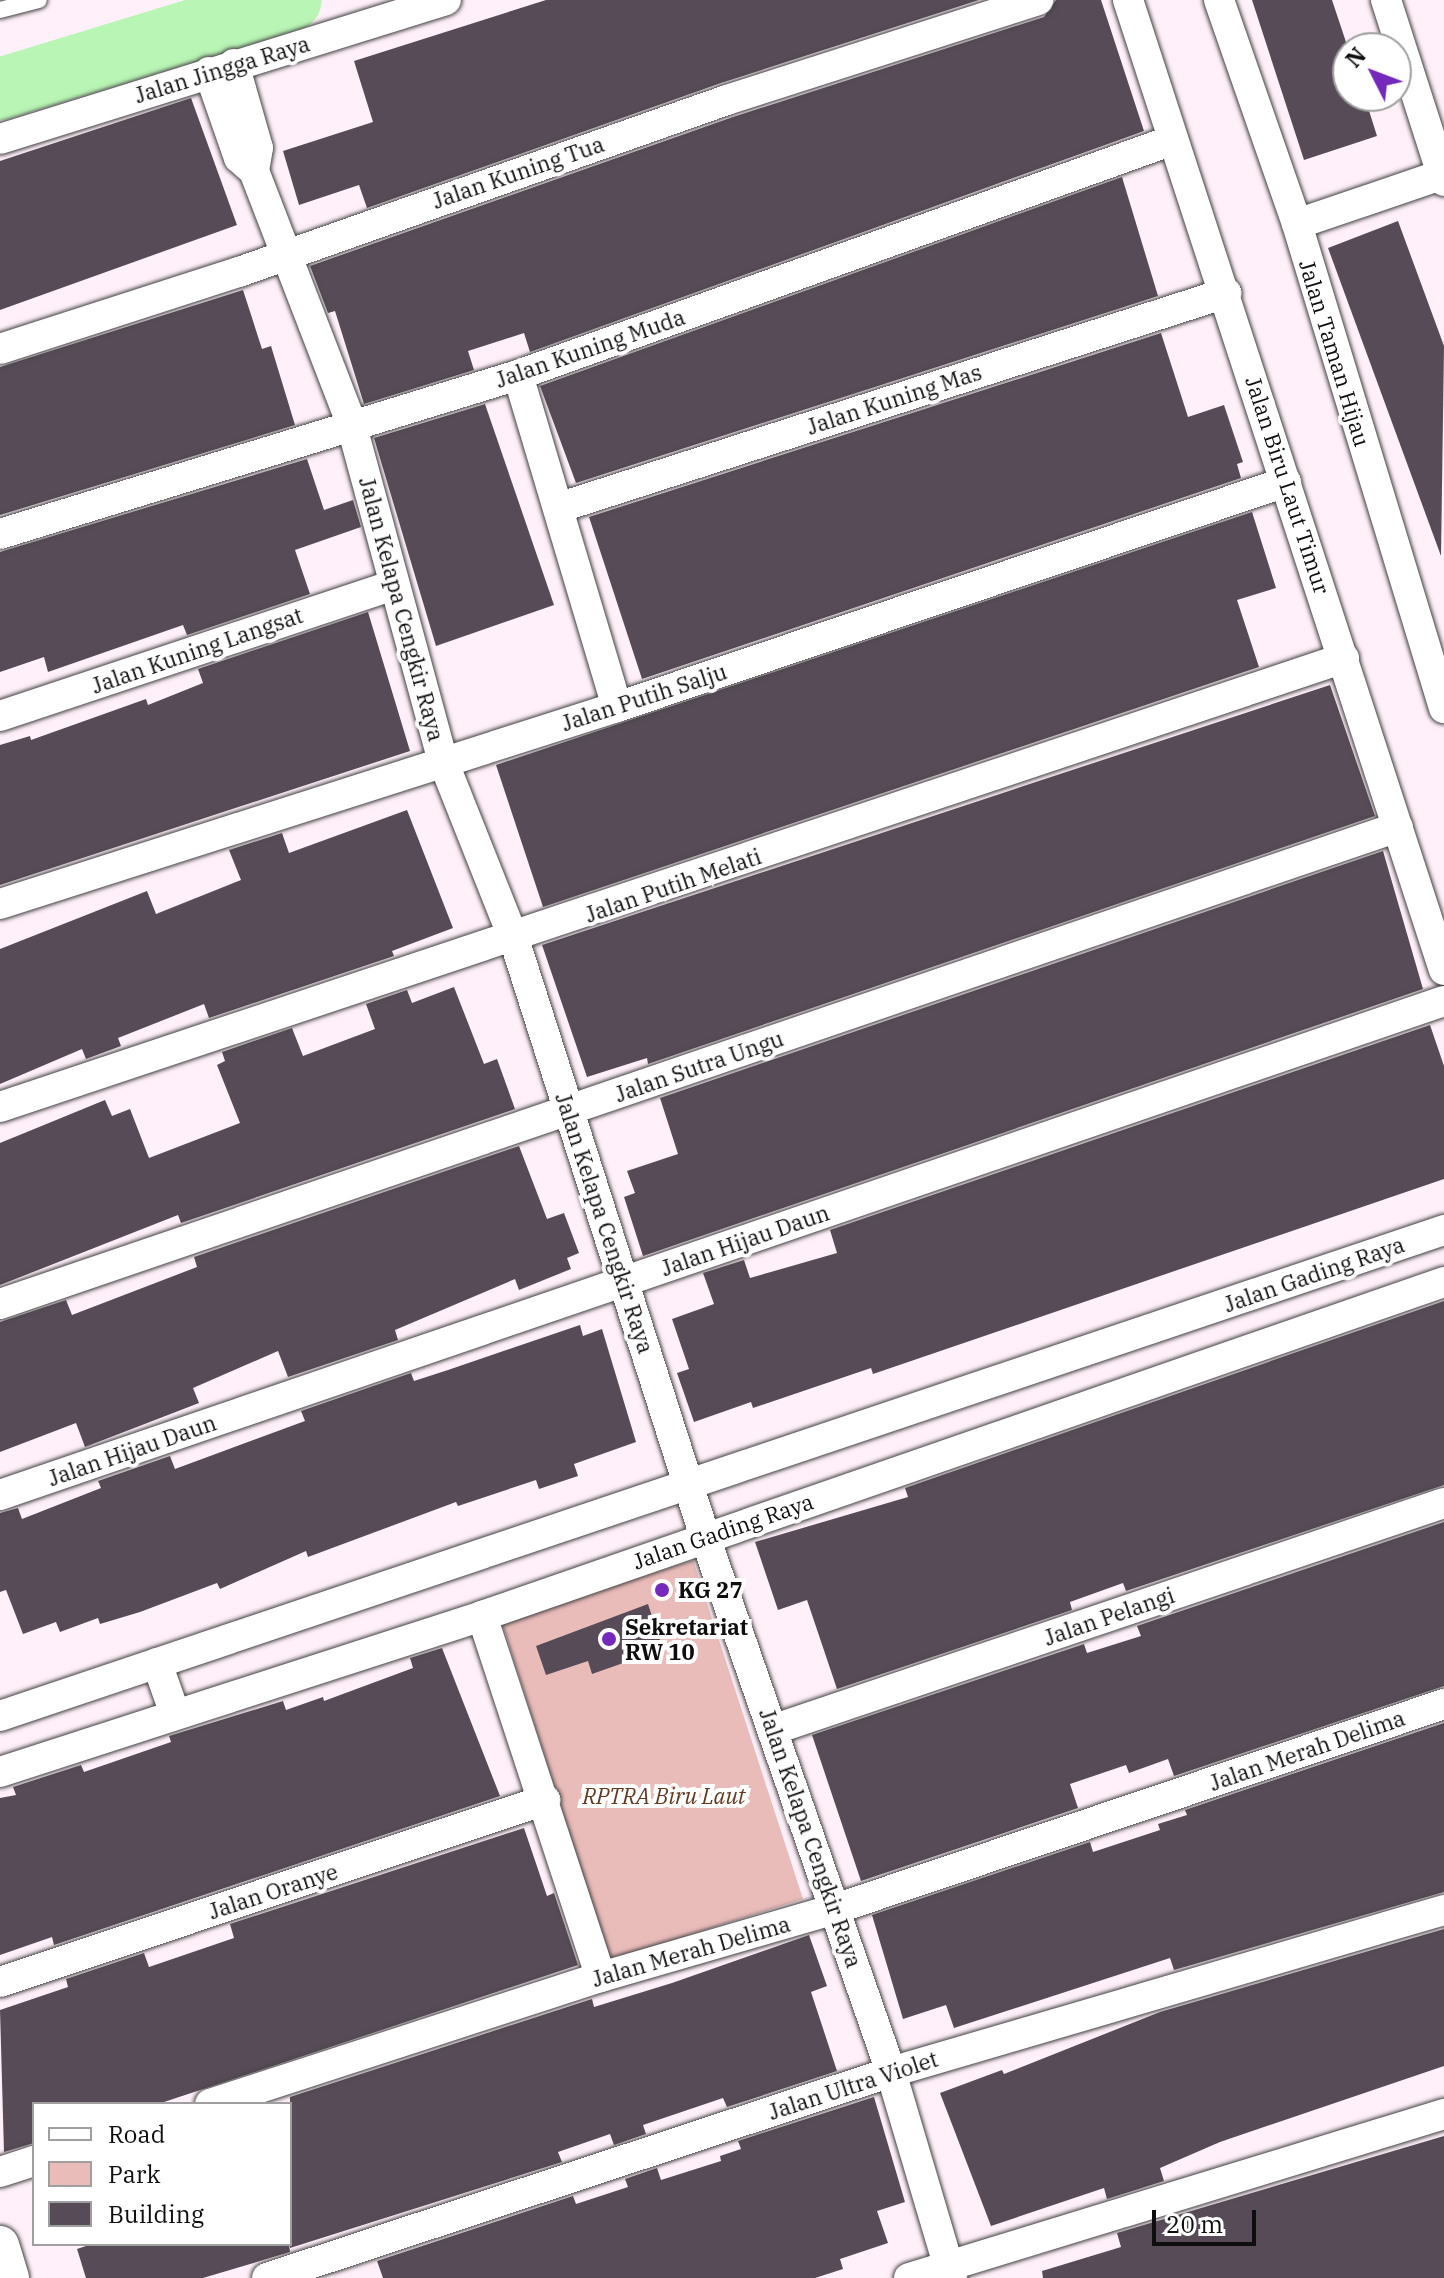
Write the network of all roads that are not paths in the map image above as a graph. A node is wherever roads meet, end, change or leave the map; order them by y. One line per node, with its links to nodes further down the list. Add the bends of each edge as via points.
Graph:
1 (39, 0): 7 (lane)
2 (446, 0): 8 (street, Jalan Jingga Raya)
3 (1038, 0): 13 (street, Jalan Kuning Tua)
4 (1128, 0): 10 (street, Jalan Biru Laut Timur)
5 (1219, 0): 12 (street, Jalan Taman Hijau)
6 (1386, 0): 11 (street)
7 (0, 10)
8 (221, 68): 9 (street, Jalan Jingga Raya); 13 (street, Jalan Kelapa Cengkir Raya, via 258,148 254,171)
9 (0, 139)
10 (1173, 140): 14 (street, Jalan Biru Laut Timur); 16 (street, Jalan Kuning Muda)
11 (1443, 177): 12 (street)
12 (1297, 224): 24 (street, Jalan Taman Hijau)
13 (287, 252): 15 (street, Jalan Kuning Tua); 17 (street, Jalan Kelapa Cengkir Raya)
14 (1226, 293): 18 (street, Jalan Biru Laut Timur); 19 (street, Jalan Kuning Mas)
15 (0, 349)
16 (518, 375): 17 (street, Jalan Kuning Muda); 19 (street)
17 (351, 423): 20 (street, Jalan Kuning Muda); 21 (street, Jalan Kelapa Cengkir Raya)
18 (1286, 482): 22 (street, Jalan Biru Laut Timur); 23 (street, Jalan Putih Salju)
19 (561, 507): 23 (street)
20 (0, 534)
21 (394, 585): 25 (street, Jalan Kuning Langsat); 26 (street, Jalan Kelapa Cengkir Raya)
22 (1344, 658): 27 (street, Jalan Biru Laut Timur); 29 (street, Jalan Putih Melati)
23 (617, 707): 26 (street, Jalan Putih Salju)
24 (1444, 708)
25 (0, 716)
26 (443, 761): 28 (street, Jalan Putih Salju); 29 (street, Jalan Kelapa Cengkir Raya)
27 (1398, 827): 30 (street, Jalan Biru Laut Timur); 33 (street, Jalan Sutra Ungu)
28 (0, 904)
29 (514, 939): 32 (street, Jalan Putih Melati); 33 (street, Jalan Kelapa Cengkir Raya)
30 (1444, 970)
31 (1444, 1001): 35 (street, Jalan Hijau Daun)
32 (0, 1107)
33 (569, 1110): 35 (street, Jalan Kelapa Cengkir Raya); 37 (street, Jalan Sutra Ungu)
34 (1444, 1230): 38 (street, Jalan Gading Raya)
35 (624, 1281): 38 (street, Jalan Kelapa Cengkir Raya); 39 (street, Jalan Hijau Daun)
36 (1444, 1282): 41 (street, Jalan Gading Raya)
37 (0, 1304)
38 (689, 1487): 41 (street, Jalan Kelapa Cengkir Raya); 43 (street, Jalan Gading Raya)
39 (0, 1495)
40 (1444, 1503): 47 (street, Jalan Pelangi)
41 (705, 1537): 42 (street, Jalan Gading Raya); 47 (street, Jalan Kelapa Cengkir Raya)
42 (482, 1616): 45 (street, Jalan Gading Raya); 49 (street)
43 (157, 1663): 45 (street); 46 (street, Jalan Gading Raya)
44 (1444, 1704): 50 (street, Jalan Merah Delima)
45 (175, 1714): 48 (street, Jalan Gading Raya)
46 (0, 1716)
47 (775, 1729): 50 (street, Jalan Kelapa Cengkir Raya)
48 (0, 1772)
49 (545, 1800): 52 (street); 53 (street, Jalan Oranye)
50 (835, 1909): 52 (street, Jalan Merah Delima); 54 (street, Jalan Kelapa Cengkir Raya)
51 (1444, 1910): 54 (street, Jalan Ultra Violet)
52 (601, 1977): 55 (street, Jalan Merah Delima)
53 (0, 1982)
54 (891, 2072): 60 (street, Jalan Kelapa Cengkir Raya); 62 (street, Jalan Ultra Violet)
55 (216, 2102)
56 (1444, 2114): 60 (street)
57 (32, 2162): 58 (street)
58 (0, 2172)
59 (0, 2245): 61 (street)
60 (951, 2272): 63 (street)
61 (10, 2278)
62 (267, 2278)
63 (909, 2278)

